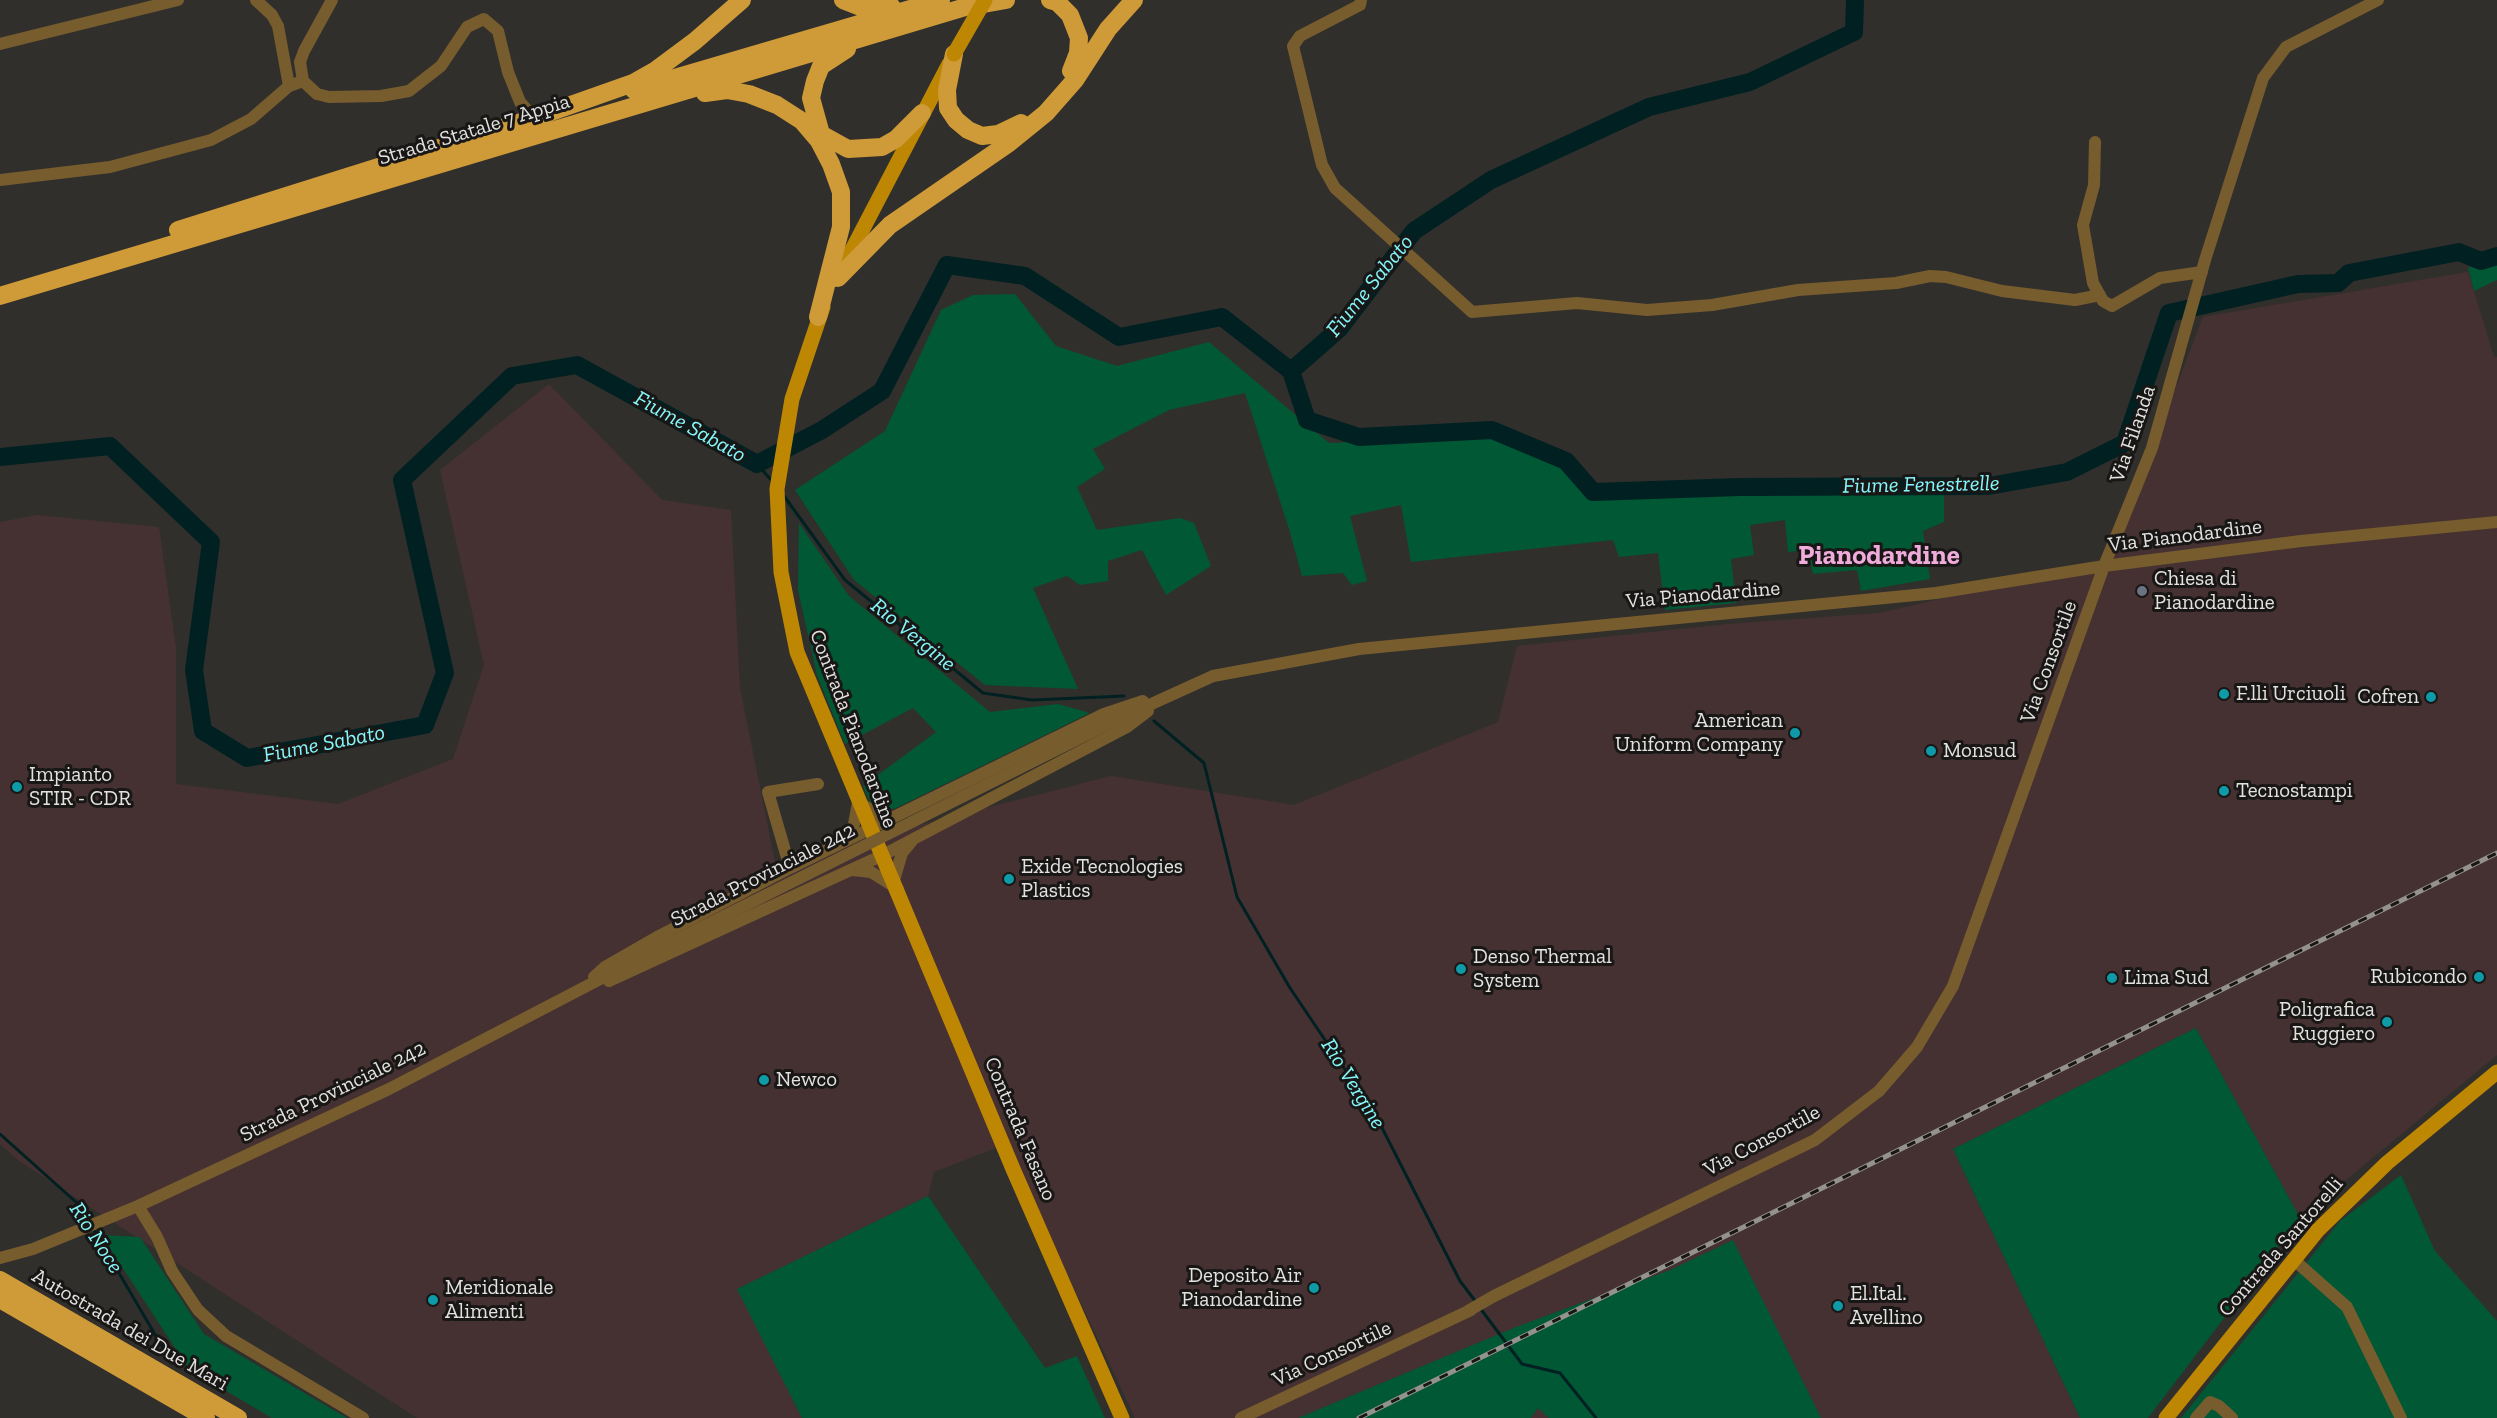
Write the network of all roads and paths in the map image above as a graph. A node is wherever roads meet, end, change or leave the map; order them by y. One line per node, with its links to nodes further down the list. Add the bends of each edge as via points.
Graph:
1 (178, 0): 16 (street)
2 (256, 0): 19 (street, via 278,26)
3 (332, 0): 18 (street, via 300,62)
4 (742, 0): 22 (highway, via 695,41 641,79)
5 (843, 0): 6 (highway, via 866,9)
6 (929, 0)
7 (941, 0): 22 (highway)
8 (987, 0): 14 (highway); 17 (main road, Contrada Pianodardine, bridge)
9 (1006, 0): 14 (highway)
10 (1050, 0): 17 (highway, via 1070,15 1079,38 1074,67 1059,88 1027,120 1011,130 982,136 968,130 948,108 946,90)
11 (1134, 0): 26 (highway, via 1046,113 890,225)
12 (1364, 0): 28 (street, via 1300,36 1293,46 1326,176 1472,312 1577,303 1647,310 1712,305 1798,290 1896,283 1930,276 2002,291 2075,300)
13 (2378, 0): 25 (street, via 2286,46 2263,78)
14 (961, 8): 15 (highway, Strada Statale 7 Appia)
15 (905, 25): 20 (highway, Strada Statale 7 Appia); 21 (highway, via 836,54 820,66 811,98 813,111 822,134 849,149 882,147)
16 (0, 44)
17 (954, 54): 21 (main road, Contrada Pianodardine)
18 (303, 81): 19 (street); 22 (street, via 316,94 329,97 409,91 441,66 467,27 484,19 498,32 520,102)
19 (289, 86): 24 (street, via 252,119 210,140 110,167)
20 (606, 113): 29 (highway, Strada Statale 7 Appia); 30 (highway, via 727,90 777,105 802,121 819,141 841,192 841,227)
21 (922, 113): 26 (main road, Contrada Pianodardine)
22 (534, 118): 27 (highway, Strada Statale 7 Appia)
23 (2095, 141): 28 (street, via 2094,185 2083,225 2093,283)
24 (0, 180)
25 (2202, 272): 28 (street, via 2160,278 2112,306); 32 (street, Via Filanda, via 2152,448)
26 (838, 278): 30 (main road, Contrada Pianodardine)
27 (0, 284)
28 (2100, 295)
29 (0, 296)
30 (818, 317): 35 (main road, Contrada Pianodardine, via 792,399 777,489 781,572 797,652)
31 (2497, 522): 32 (street, Via Pianodardine)
32 (2104, 566): 33 (street, Via Pianodardine, via 1936,593 1359,649 1213,676); 55 (street, Via Consortile, via 1953,986 1917,1047 1879,1091 1815,1140 1468,1311 1471,1310)
33 (1168, 695): 36 (street, via 1104,714); 38 (street, via 1127,727); 44 (street, Strada Provinciale 242, bridge)
34 (818, 784): 41 (street, via 768,792)
35 (858, 802): 36 (street); 37 (main road, Contrada Pianodardine); 39 (street)
36 (892, 817): 37 (street)
37 (869, 829): 39 (street); 40 (main road, Contrada Pianodardine)
38 (916, 835): 40 (street); 43 (street, via 902,853)
39 (846, 840): 41 (street)
40 (881, 856): 42 (street); 43 (main road, Contrada Fasano)
41 (789, 868): 44 (street, via 605,967)
42 (851, 870): 43 (street, via 871,872); 44 (street, via 619,978)
43 (896, 884): 54 (main road, Contrada Fasano, via 1013,1169)
44 (577, 991): 46 (street, Strada Provinciale 242, via 389,1089)
45 (2497, 1072): 48 (main road, Contrada Santorelli, via 2368,1179)
46 (138, 1206): 47 (street, Strada Provinciale 242); 53 (street, via 172,1271 198,1310 226,1336)
47 (0, 1258)
48 (2293, 1259): 56 (main road, Contrada Santorelli); 59 (street, via 2347,1307)
49 (0, 1280): 52 (highway, Autostrada dei Due Mari)
50 (0, 1299): 51 (highway, Autostrada dei Due Mari)
51 (206, 1418)
52 (238, 1418)
53 (363, 1418)
54 (1122, 1418)
55 (1241, 1418)
56 (2166, 1418)
57 (2196, 1418): 58 (street, via 2210,1402)
58 (2232, 1418)
59 (2401, 1418)

